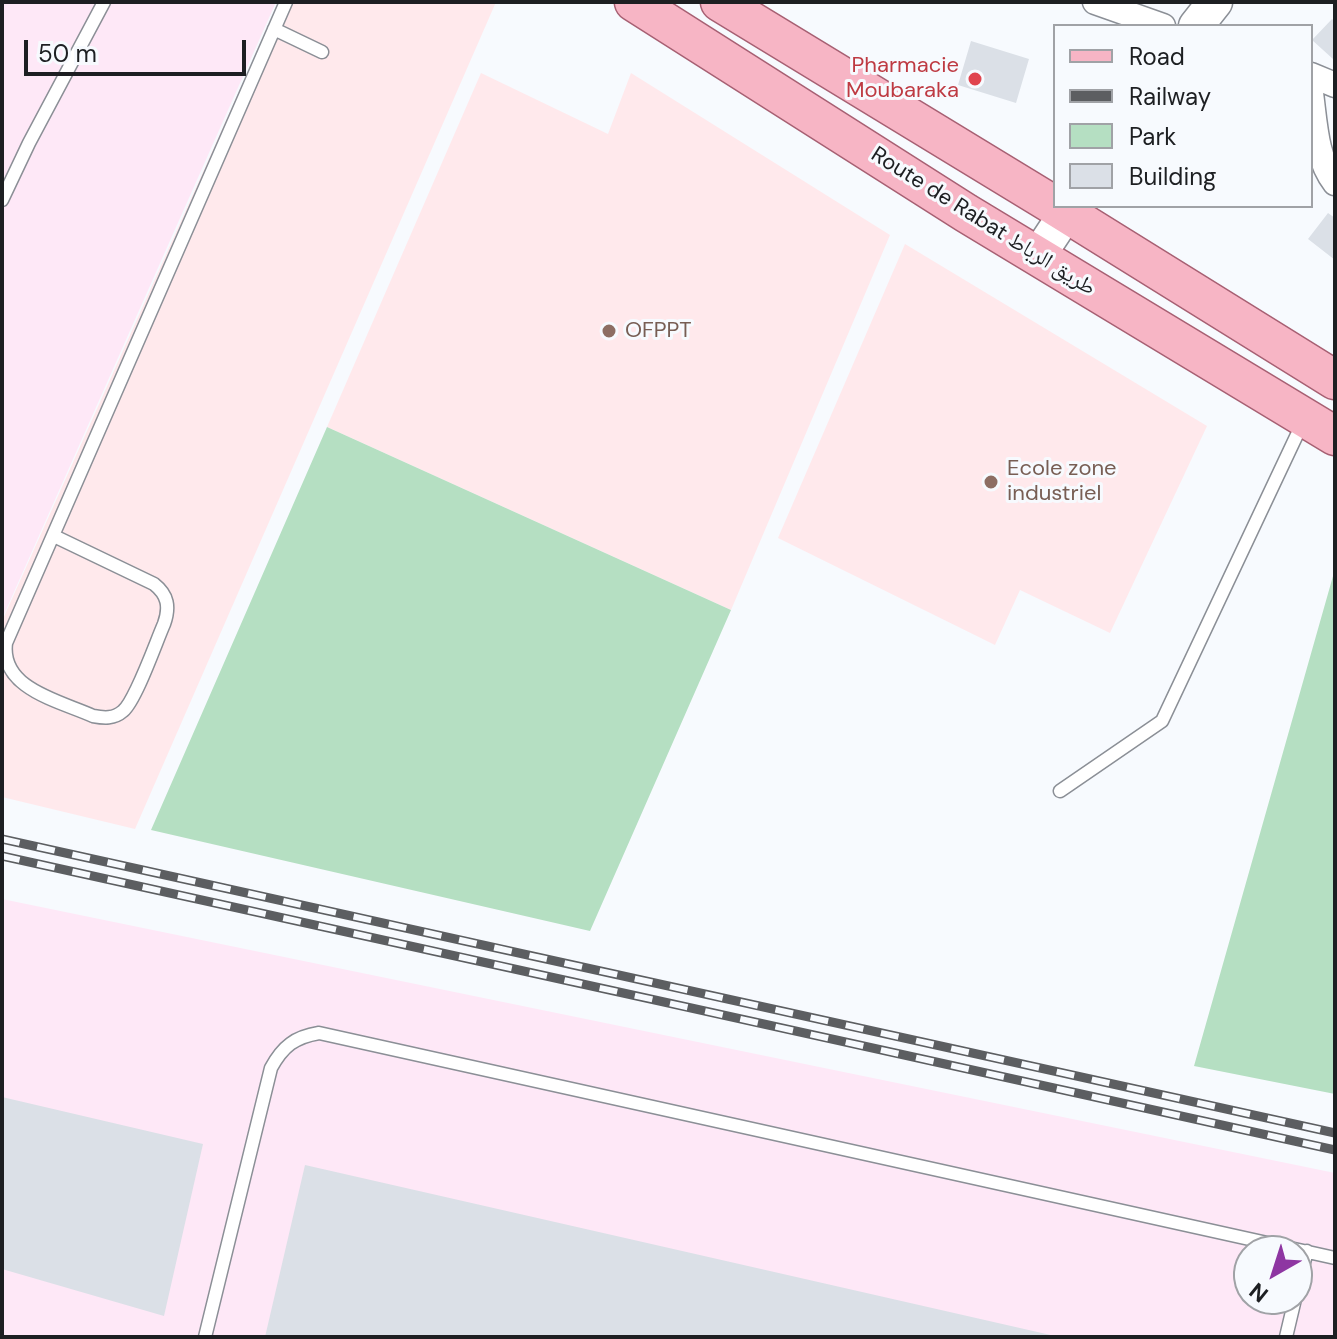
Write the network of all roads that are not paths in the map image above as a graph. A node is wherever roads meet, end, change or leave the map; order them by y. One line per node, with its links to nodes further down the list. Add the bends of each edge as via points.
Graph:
1 (104, 2): 13 (lane)
2 (286, 2): 7 (lane)
3 (634, 2): 16 (main road, Route de Rabat طريق الرباط)
4 (720, 2): 14 (main road)
5 (1095, 2): 6 (street)
6 (1157, 24)
7 (274, 29): 8 (lane); 19 (lane)
8 (322, 52)
9 (1313, 76): 10 (street)
10 (1335, 85)
11 (1313, 105): 12 (street, via 1321,154)
12 (1335, 183)
13 (2, 200)
14 (1053, 203)
15 (1062, 208): 16 (street); 17 (main road)
16 (1038, 256): 18 (main road, Route de Rabat طريق الرباط)
17 (1335, 380)
18 (1320, 428): 20 (lane, via 1162,721)
19 (54, 536): 19 (lane, via 6,643 5,661 24,686 93,716 114,716 128,706 164,624 166,597 154,584)
20 (1060, 791)
21 (1234, 1235): 25 (lane, via 319,1033 289,1042 271,1068)
22 (1313, 1252): 23 (lane)
23 (1335, 1258)
24 (1291, 1315): 26 (lane)
25 (205, 1337)
26 (1286, 1337)

